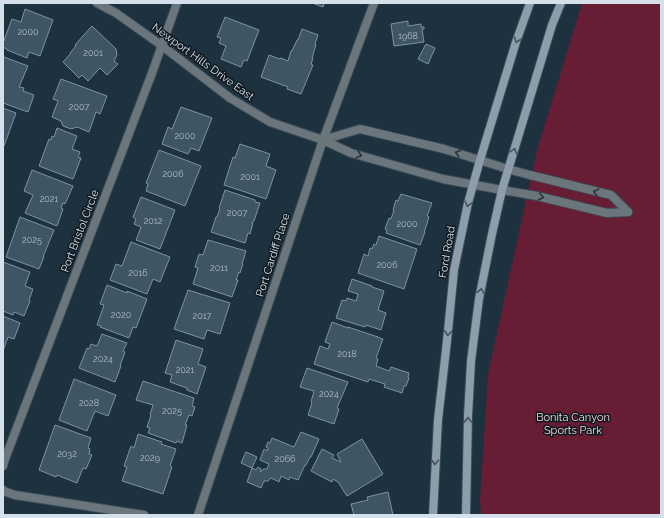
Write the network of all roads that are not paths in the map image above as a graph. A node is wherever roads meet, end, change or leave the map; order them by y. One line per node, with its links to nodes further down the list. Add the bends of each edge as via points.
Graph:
1 (97, 3): 6 (street, Newport Hills Drive East, via 116,13)
2 (177, 3): 6 (street, Port Bristol Circle)
3 (374, 3): 7 (street, Port Cardiff Place)
4 (530, 3): 8 (main road, Ford Road, one-way to 8)
5 (561, 3): 9 (main road, one-way to 5)
6 (161, 45): 7 (street, Newport Hills Drive East, via 230,98 270,122); 12 (street, Port Bristol Circle)
7 (323, 140): 8 (street, one-way to 7, via 360,129); 10 (street, Newport Hills Drive East, one-way to 10, via 351,153 443,179); 15 (street, Port Cardiff Place)
8 (480, 160): 9 (street); 10 (main road, Ford Road)
9 (508, 169): 11 (main road); 11 (street, Newport Hills Drive East, one-way to 9, via 607,213 628,212 611,195)
10 (473, 184): 11 (street, Newport Hills Drive East); 16 (main road, Ford Road, one-way to 16, via 454,270 438,420)
11 (502, 190): 17 (main road, one-way to 11, via 471,361 479,299)
12 (3, 466)
13 (3, 490): 14 (street, via 15,495)
14 (144, 515)
15 (198, 515)
16 (432, 515)
17 (466, 515)

